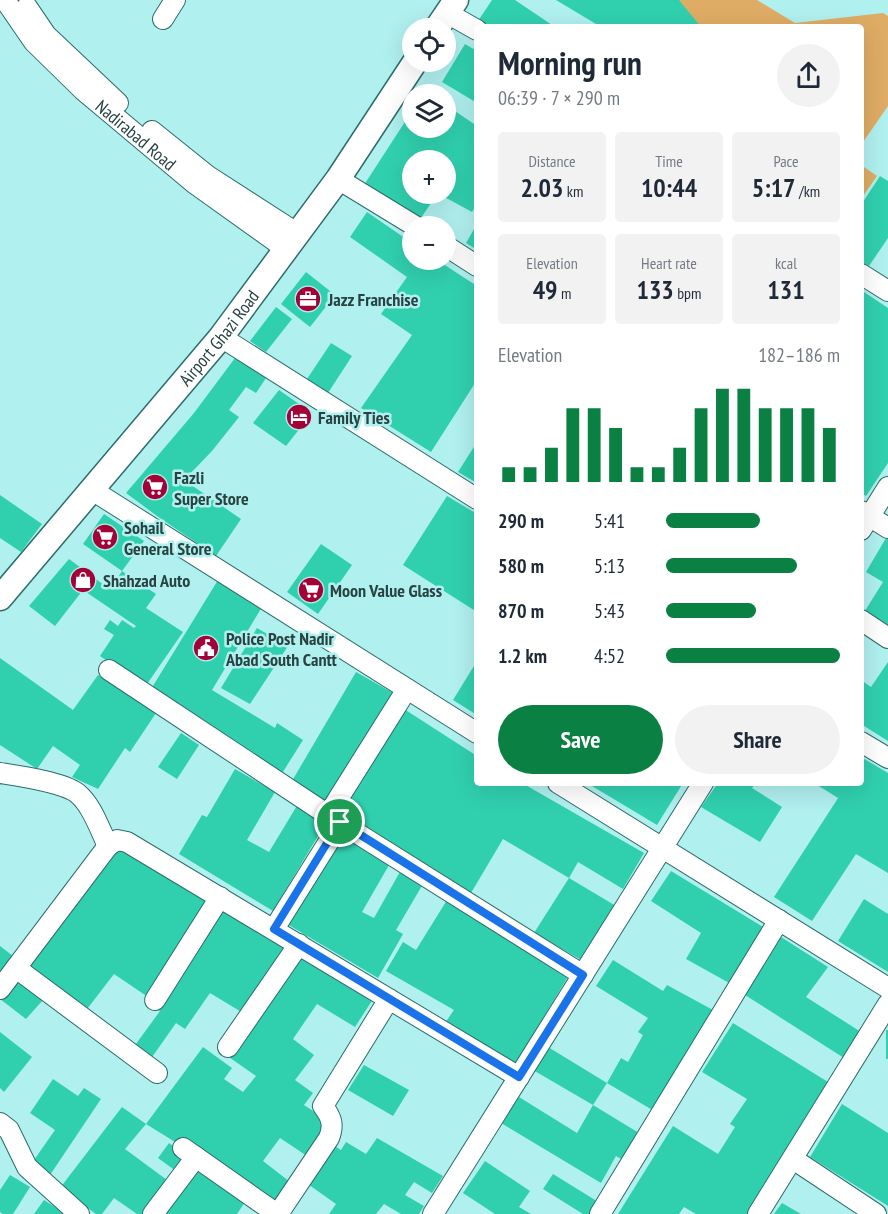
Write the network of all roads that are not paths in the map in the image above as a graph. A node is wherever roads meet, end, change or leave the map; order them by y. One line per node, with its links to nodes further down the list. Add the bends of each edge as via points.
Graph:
1 (5, 0): 3 (street, Nadirabad Road)
2 (175, 0): 5 (street)
3 (23, 9): 10 (street, Nadirabad Road, via 34,42 83,90 194,183)
4 (447, 14): 6 (street)
5 (163, 19)
6 (474, 28)
7 (408, 72): 8 (main road, Airport Ghazi Road)
8 (338, 179): 9 (street); 10 (main road, Airport Ghazi Road)
9 (402, 218)
10 (292, 242): 15 (main road, Airport Ghazi Road)
11 (456, 252): 12 (street)
12 (474, 264)
13 (864, 276): 14 (street)
14 (888, 291)
15 (220, 337): 17 (main road, Airport Ghazi Road); 18 (street)
16 (888, 487): 19 (street)
17 (92, 490): 21 (main road, Airport Ghazi Road); 25 (street)
18 (474, 497)
19 (864, 519): 20 (street)
20 (888, 528)
21 (0, 598)
22 (864, 622): 23 (street)
23 (888, 638)
24 (109, 670): 32 (street)
25 (406, 688): 26 (street); 32 (street)
26 (474, 731)
27 (864, 744): 28 (street)
28 (888, 758)
29 (0, 773): 33 (street, via 40,780 77,793)
30 (563, 786): 34 (street)
31 (701, 786): 34 (street)
32 (334, 818): 37 (street); 40 (street)
33 (108, 846): 35 (street, via 117,840 127,842); 39 (street)
34 (662, 848): 36 (street); 40 (street)
35 (220, 897): 37 (street); 44 (street)
36 (779, 920): 41 (street); 55 (street)
37 (274, 929): 38 (street)
38 (298, 944): 43 (street); 46 (street)
39 (16, 968): 42 (street); 47 (street)
40 (583, 975): 48 (street)
41 (888, 988)
42 (0, 989)
43 (389, 999): 48 (street); 53 (street, via 323,1106 333,1127 329,1138)
44 (155, 1000)
45 (888, 1004): 50 (street)
46 (228, 1047)
47 (157, 1073)
48 (519, 1077): 54 (street)
49 (0, 1123): 51 (street, via 9,1130 27,1167)
50 (793, 1159): 56 (street); 57 (street)
51 (79, 1214)
52 (153, 1214): 53 (street, via 189,1152)
53 (277, 1214)
54 (433, 1214)
55 (600, 1214)
56 (758, 1214)
57 (876, 1214)

